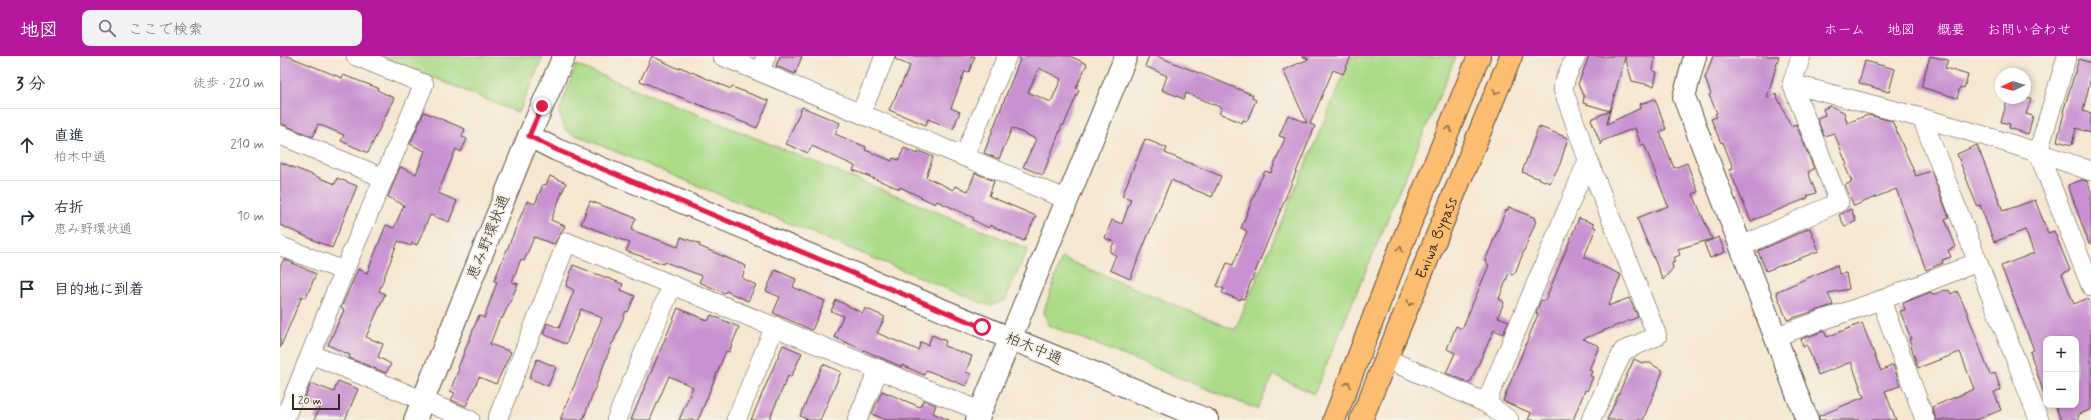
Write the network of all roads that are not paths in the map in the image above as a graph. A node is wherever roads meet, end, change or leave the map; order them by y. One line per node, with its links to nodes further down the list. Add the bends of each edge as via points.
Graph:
1 (356, 56): 23 (street, via 424,84)
2 (564, 56): 18 (street, 恵み野環状通)
3 (722, 56): 13 (street)
4 (885, 56): 15 (street)
5 (1007, 56): 20 (street)
6 (1126, 56): 24 (street)
7 (1479, 56): 49 (highway, Eniwa Bypass, one-way to 7, via 1405,236)
8 (1511, 56): 36 (highway, Eniwa Bypass, one-way to 36)
9 (1576, 56): 21 (street, via 1563,89)
10 (1695, 56): 26 (street, via 1684,97)
11 (1800, 56): 14 (street)
12 (2067, 56): 19 (street)
13 (763, 63): 15 (street)
14 (1792, 84): 16 (street); 26 (street, via 1839,202)
15 (862, 113): 20 (street)
16 (1922, 118): 19 (street); 27 (street)
17 (280, 135): 23 (street)
18 (529, 136): 34 (street, 柏木中通, via 557,150); 38 (street, 恵み野環状通)
19 (2038, 152): 22 (street); 30 (street)
20 (964, 156): 24 (street)
21 (1588, 160): 39 (street); 52 (street, via 1657,336 1624,351)
22 (2091, 171)
23 (384, 178): 28 (street)
24 (1068, 200): 34 (street)
25 (280, 246): 28 (street)
26 (1740, 246): 33 (street)
27 (1978, 262): 31 (street); 55 (street)
28 (344, 271): 35 (street)
29 (672, 285): 32 (street); 44 (street, via 567,242); 45 (street)
30 (2091, 286)
31 (1881, 300): 33 (street); 54 (street)
32 (775, 326): 37 (street); 46 (street)
33 (1776, 336): 53 (street)
34 (1010, 337): 40 (street); 48 (street, 柏木中通)
35 (310, 354): 38 (street); 41 (street)
36 (1387, 359): 39 (street); 50 (highway, Eniwa Bypass)
37 (879, 369): 40 (street); 47 (street)
38 (423, 400): 42 (street, 恵み野環状通); 43 (street)
39 (1486, 404): 51 (street)
40 (978, 416)
41 (284, 420)
42 (415, 420)
43 (470, 420)
44 (497, 420)
45 (616, 420)
46 (736, 420)
47 (857, 420)
48 (1207, 420)
49 (1334, 420)
50 (1361, 420)
51 (1509, 420)
52 (1591, 420)
53 (1807, 420)
54 (1925, 420)
55 (2039, 420)

